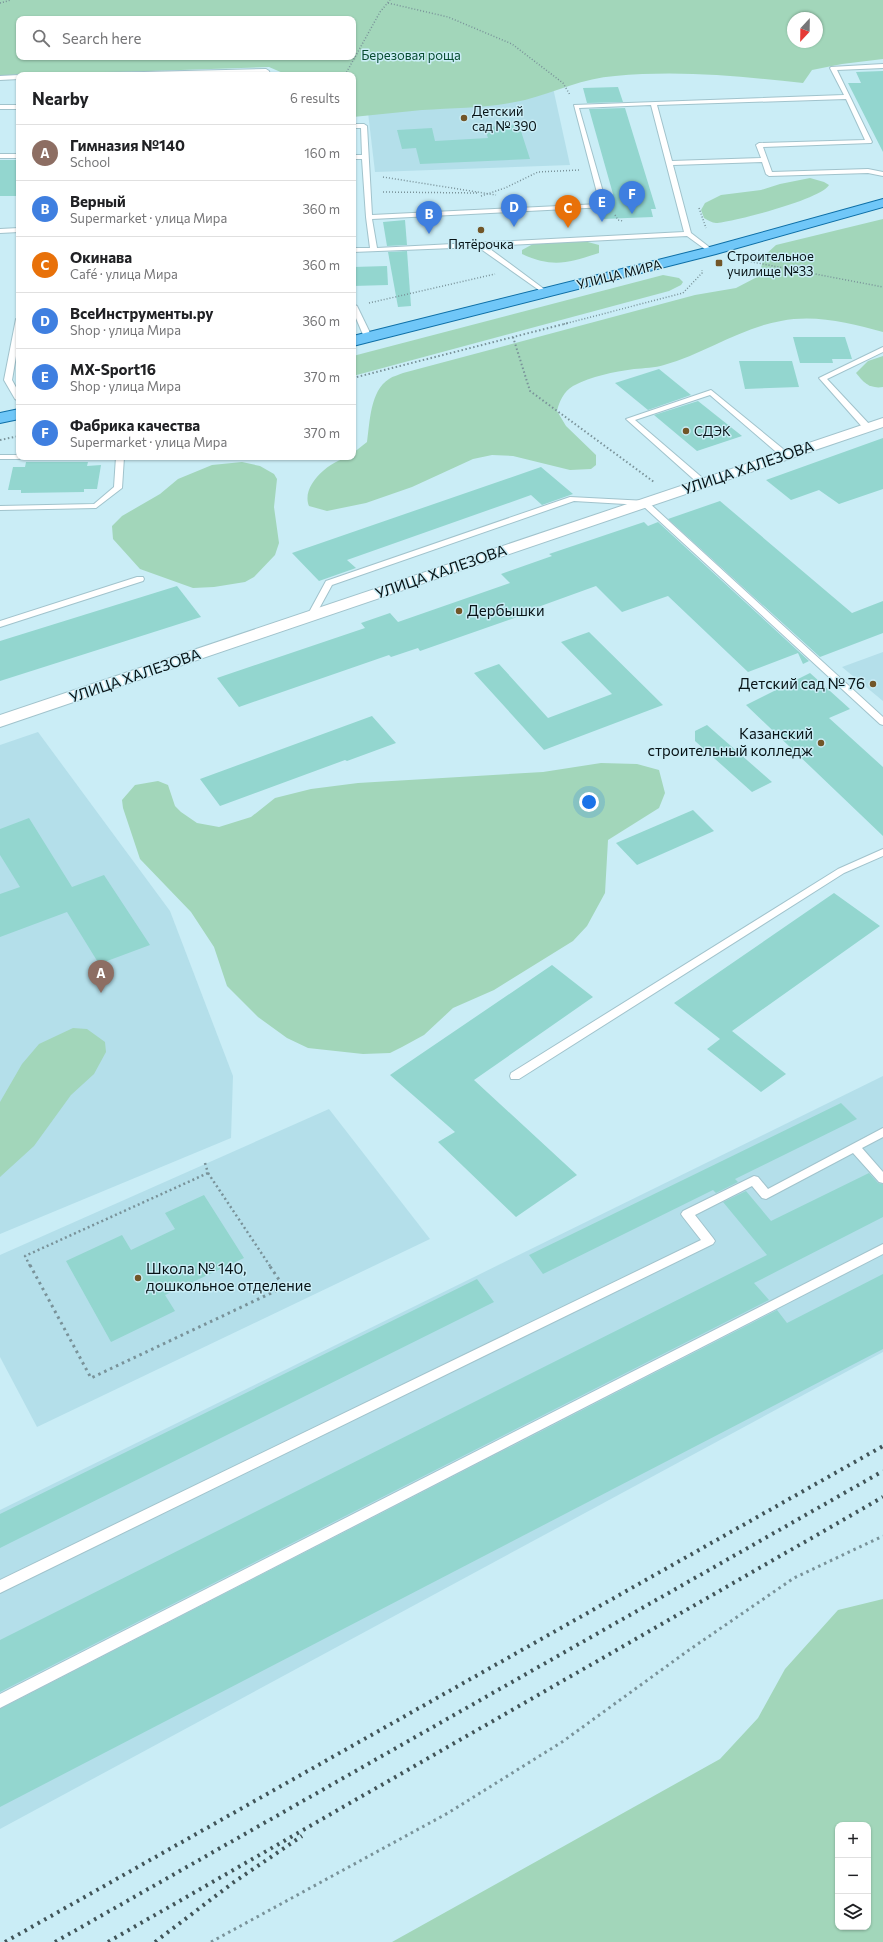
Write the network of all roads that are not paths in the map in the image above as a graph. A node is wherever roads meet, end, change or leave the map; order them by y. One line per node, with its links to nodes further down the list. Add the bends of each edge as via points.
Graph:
1 (883, 66): 6 (lane, via 833,68)
2 (225, 72): 3 (lane)
3 (266, 72)
4 (16, 77): 5 (lane)
5 (0, 78)
6 (848, 97): 7 (lane); 15 (lane, via 869,142 759,145)
7 (653, 103): 16 (lane); 19 (lane, via 576,106 604,206)
8 (16, 107): 9 (lane)
9 (0, 108)
10 (356, 126): 14 (lane, via 364,126)
11 (0, 156): 12 (lane)
12 (16, 156)
13 (356, 157): 14 (lane)
14 (364, 157): 19 (lane)
15 (765, 160): 16 (lane); 17 (lane, via 769,174 868,171)
16 (668, 163): 22 (lane)
17 (883, 174)
18 (883, 203): 26 (main road, УЛИЦА МИРА)
19 (369, 217): 25 (lane)
20 (16, 230): 21 (lane)
21 (0, 231)
22 (688, 234): 23 (lane); 26 (lane)
23 (479, 244): 25 (lane); 27 (lane)
24 (356, 250): 25 (lane)
25 (374, 250)
26 (711, 251): 27 (main road, УЛИЦА МИРА)
27 (546, 293): 30 (main road, УЛИЦА МИРА)
28 (356, 310): 30 (lane)
29 (16, 336): 33 (lane, via 8,380)
30 (368, 337): 31 (main road, УЛИЦА МИРА)
31 (356, 340)
32 (883, 349): 37 (lane, via 823,378)
33 (16, 391)
34 (16, 415): 35 (main road)
35 (0, 418)
36 (883, 422): 37 (street, УЛИЦА ХАЛЕЗОВА)
37 (868, 427): 38 (street, УЛИЦА ХАЛЕЗОВА)
38 (785, 455): 42 (street, УЛИЦА ХАЛЕЗОВА); 42 (lane, via 711,392 630,420)
39 (16, 456): 40 (lane)
40 (0, 457)
41 (120, 460): 44 (lane, via 118,488 96,506)
42 (704, 483): 43 (street, УЛИЦА ХАЛЕЗОВА)
43 (644, 503): 46 (street, УЛИЦА ХАЛЕЗОВА); 46 (lane, via 573,499 566,501 329,583); 49 (lane)
44 (0, 508)
45 (140, 578): 47 (lane)
46 (311, 616): 48 (street, УЛИЦА ХАЛЕЗОВА)
47 (0, 624)
48 (0, 722)
49 (883, 722)
50 (883, 852): 51 (lane, via 842,871)
51 (515, 1076)
52 (883, 1132): 53 (lane)
53 (854, 1147): 54 (lane); 56 (lane, via 766,1195 754,1180 687,1214 710,1241)
54 (883, 1179)
55 (883, 1249): 57 (lane)
56 (0, 1587)
57 (0, 1702)

